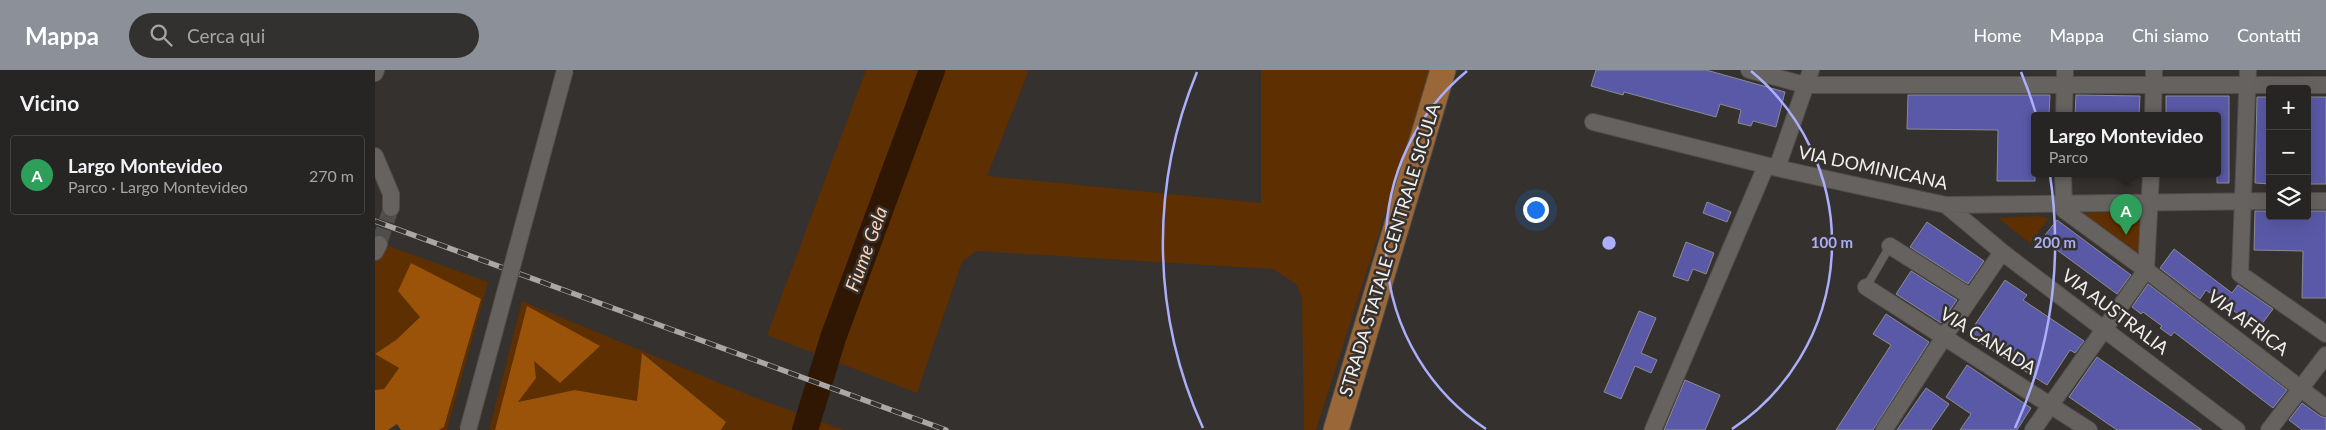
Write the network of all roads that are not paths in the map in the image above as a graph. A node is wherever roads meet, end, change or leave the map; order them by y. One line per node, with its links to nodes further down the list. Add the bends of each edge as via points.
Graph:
1 (565, 70): 36 (street, bridge)
2 (1443, 70): 37 (main road, STRADA STATALE CENTRALE SICULA)
3 (1749, 70): 5 (street)
4 (2065, 77): 5 (street); 6 (street); 9 (street)
5 (1808, 78): 13 (street)
6 (2154, 78): 7 (street); 10 (street)
7 (2248, 78): 8 (street); 18 (street)
8 (2326, 85)
9 (2064, 112)
10 (2153, 112)
11 (1593, 122): 13 (street, VIA DOMINICANA)
12 (375, 156): 23 (street, via 391,194)
13 (1771, 167): 22 (street, VIA DOMINICANA); 38 (street)
14 (2063, 177): 21 (street)
15 (2151, 177): 20 (street)
16 (2311, 201): 17 (street)
17 (2326, 201)
18 (2243, 202): 19 (street, VIA DOMINICANA); 20 (street, VIA DOMINICANA); 30 (street, via 2240,274)
19 (2266, 202)
20 (2150, 203): 21 (street, VIA DOMINICANA); 26 (street)
21 (2063, 204): 22 (street, VIA DOMINICANA); 26 (street, VIA AFRICA, via 2064,210)
22 (1946, 205): 25 (street, VIA AUSTRALIA)
23 (391, 208)
24 (1890, 246): 27 (lane); 28 (street)
25 (2003, 252): 28 (street); 29 (street, VIA AUSTRALIA)
26 (2146, 270): 29 (street); 33 (street, VIA AFRICA)
27 (1866, 287): 31 (street, VIA CANADA)
28 (1971, 297): 31 (street)
29 (2104, 328): 34 (street); 42 (street, VIA AUSTRALIA)
30 (2326, 334)
31 (1944, 337): 34 (street, VIA CANADA); 39 (street)
32 (2326, 355): 33 (street)
33 (2301, 388): 35 (street, VIA AFRICA); 43 (street)
34 (2051, 405): 40 (street); 41 (street, VIA CANADA)
35 (2326, 408)
36 (468, 430)
37 (1336, 430)
38 (1653, 430)
39 (1884, 430)
40 (2033, 430)
41 (2089, 430)
42 (2237, 430)
43 (2269, 430)

